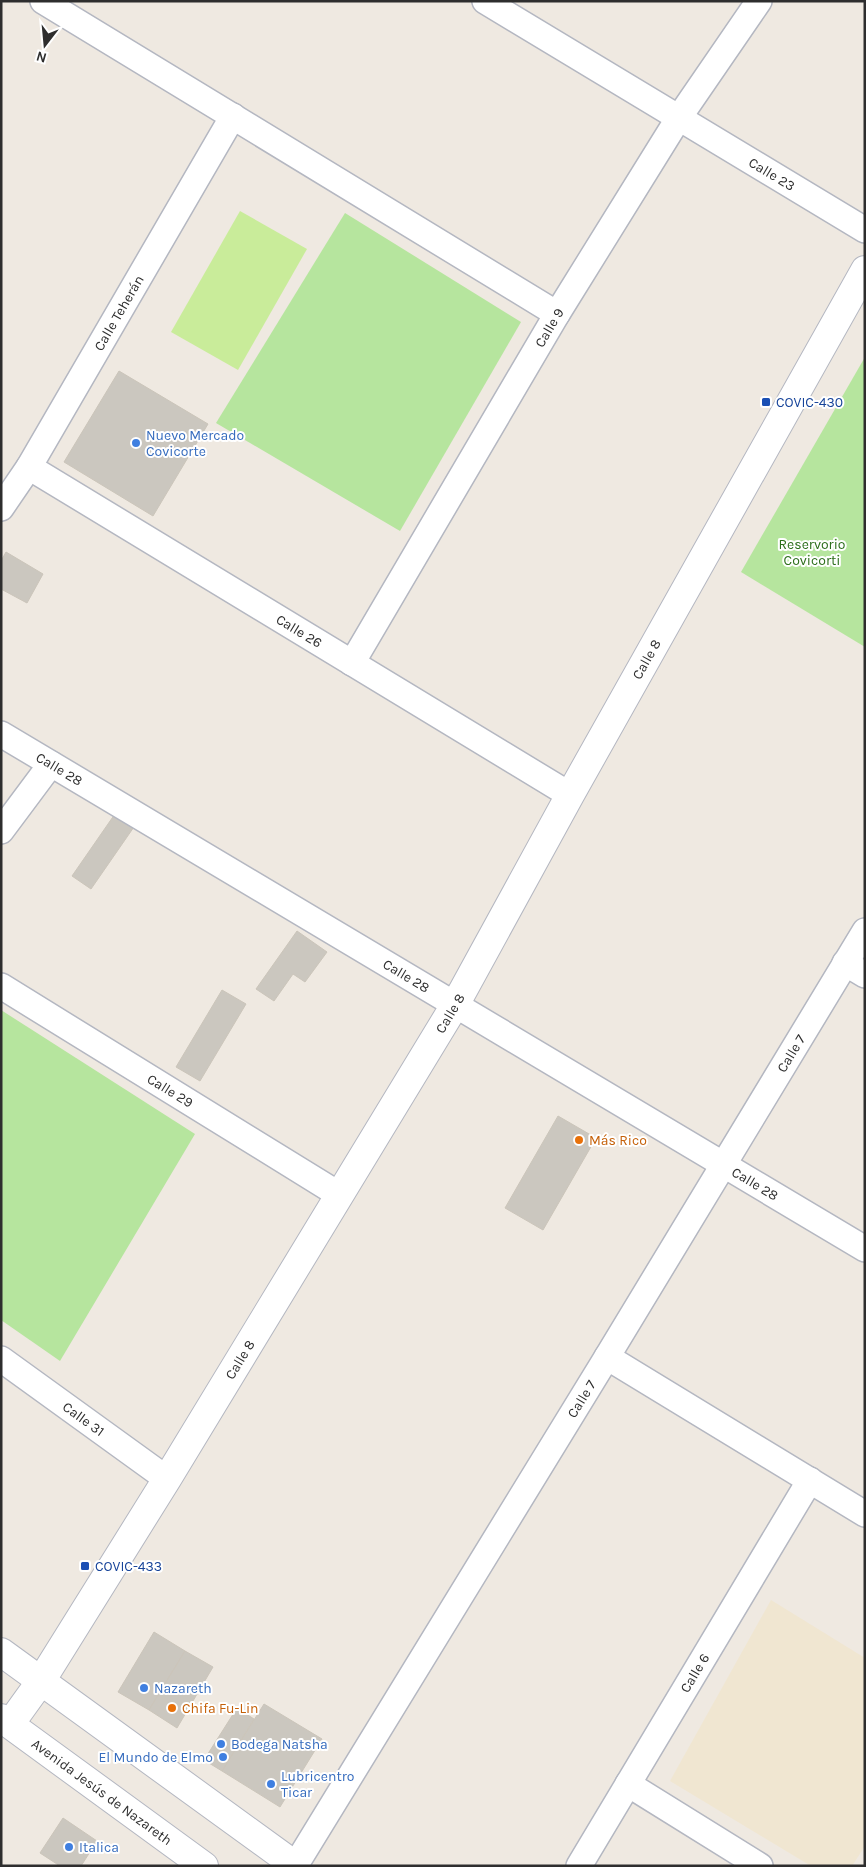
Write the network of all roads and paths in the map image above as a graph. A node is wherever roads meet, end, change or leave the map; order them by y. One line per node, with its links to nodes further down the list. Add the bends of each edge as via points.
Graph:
1 (43, 1): 4 (street)
2 (485, 1): 5 (street, Calle 23)
3 (759, 1): 5 (street, Calle 9)
4 (232, 116): 8 (street); 9 (street, Calle Teherán)
5 (678, 119): 6 (street, Calle 23); 8 (street, Calle 9)
6 (865, 230)
7 (865, 270): 14 (street, Calle 8)
8 (557, 314): 11 (street, Calle 9)
9 (29, 467): 10 (street, Calle Teherán); 11 (street, Calle 26)
10 (1, 508)
11 (352, 663): 14 (street, Calle 26)
12 (1, 734): 13 (street, Calle 28)
13 (51, 764): 15 (street); 19 (street, Calle 28)
14 (570, 794): 19 (street, Calle 8)
15 (1, 831)
16 (865, 931): 17 (street, Calle 7)
17 (855, 969): 20 (street, Calle 7)
18 (1, 986): 21 (street, Calle 29)
19 (455, 1005): 20 (street, Calle 28); 21 (street, Calle 8)
20 (723, 1165): 22 (street, Calle 28); 23 (street, Calle 7)
21 (338, 1194): 25 (street, Calle 8)
22 (865, 1249)
23 (607, 1357): 26 (street); 33 (street, Calle 7)
24 (1, 1360): 25 (street, Calle 31)
25 (167, 1479): 29 (street, Calle 8)
26 (810, 1480): 27 (street); 31 (street, Calle 6)
27 (865, 1514)
28 (1, 1652): 29 (street)
29 (41, 1681): 30 (street, Calle 8); 33 (street)
30 (4, 1726): 32 (street, Avenida Jesús de Nazareth)
31 (628, 1784): 34 (street, Calle 6); 35 (street)
32 (204, 1866)
33 (296, 1866)
34 (579, 1866)
35 (760, 1866)

